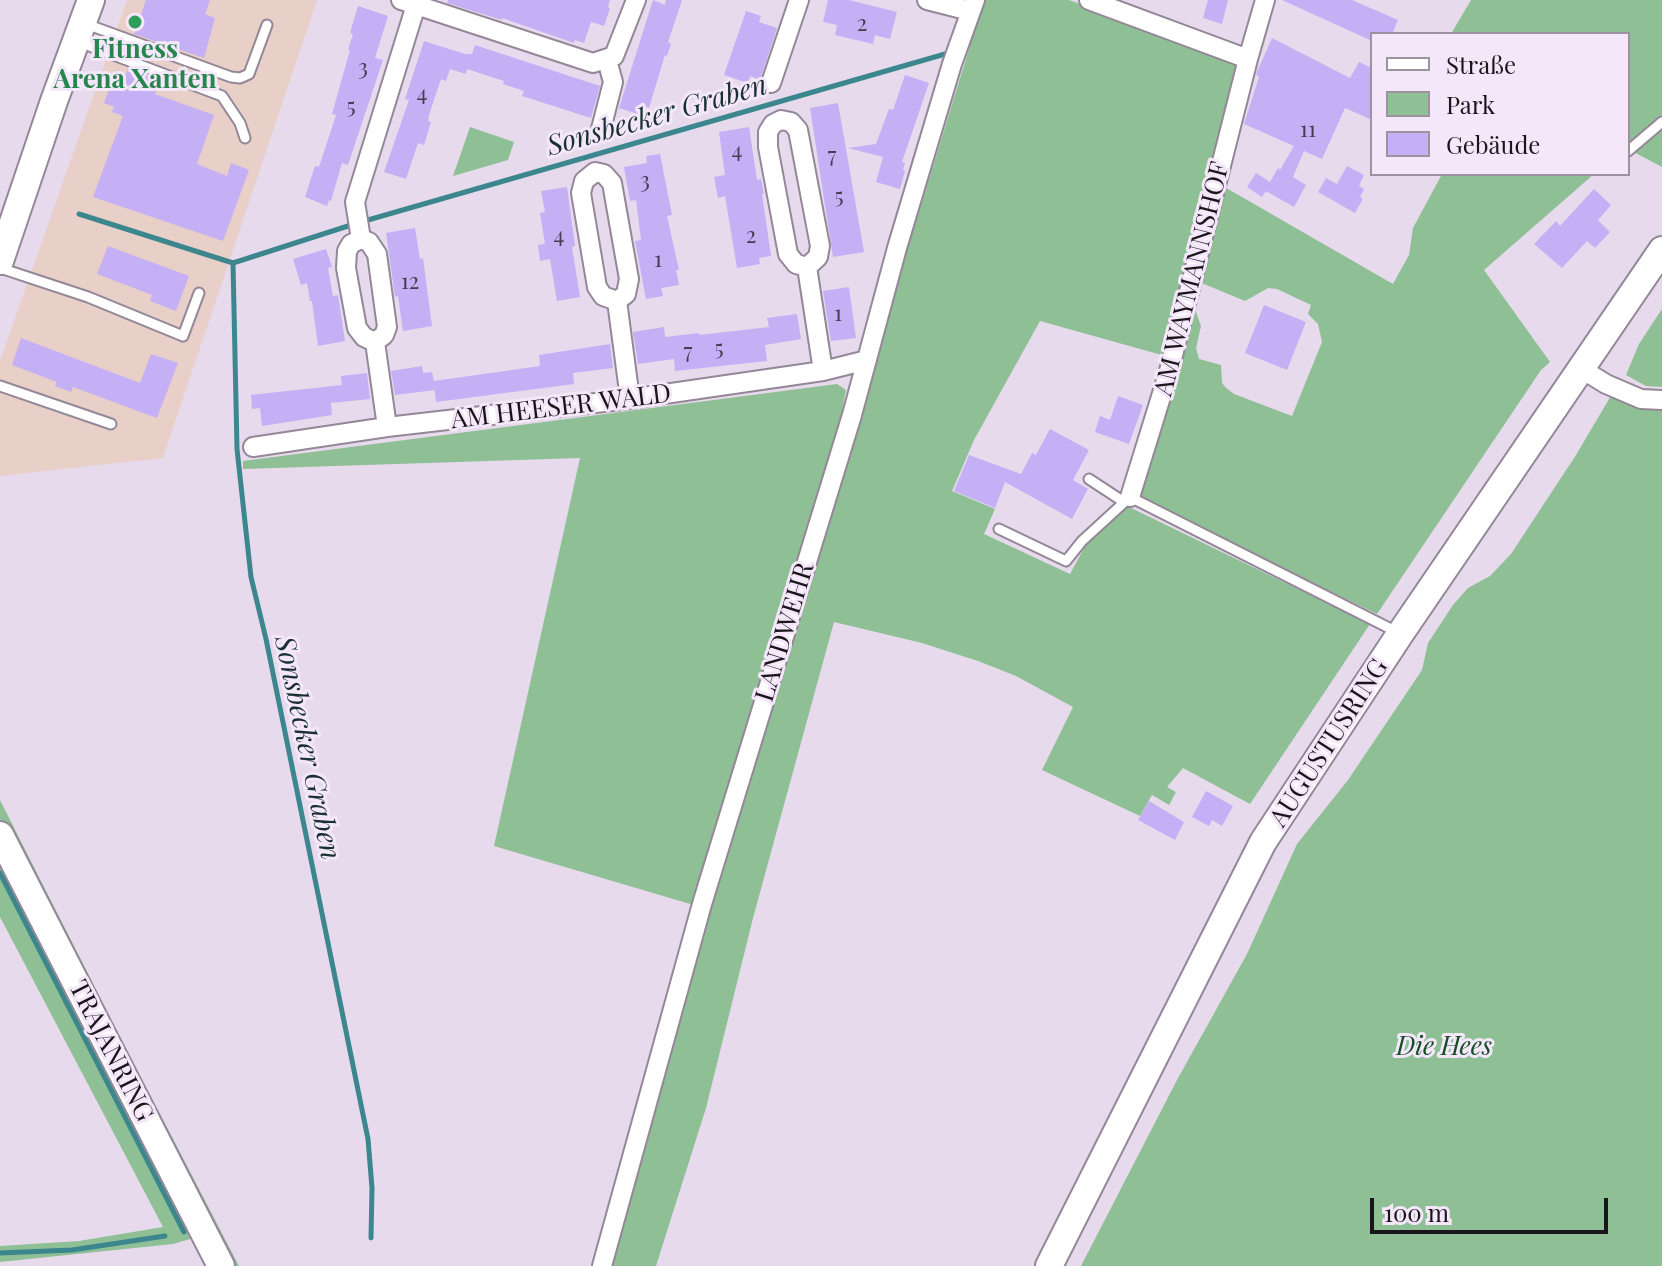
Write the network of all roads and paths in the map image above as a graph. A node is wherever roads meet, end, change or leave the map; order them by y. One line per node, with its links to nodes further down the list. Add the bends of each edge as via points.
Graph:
1 (636, 0): 11 (street, via 619,49)
2 (799, 0): 12 (street)
3 (927, 0): 7 (street)
4 (1265, 0): 10 (street, AM WAYMANNSHOF)
5 (1101, 2): 10 (street)
6 (409, 3): 11 (street, via 582,61); 17 (street, via 355,202)
7 (973, 6): 25 (street, LANDWEHR)
8 (83, 21): 9 (lane, via 240,78 249,74); 15 (lane, via 222,96); 19 (main road)
9 (267, 25)
10 (1248, 59): 35 (street, AM WAYMANNSHOF, via 1169,371)
11 (607, 60): 14 (street, via 613,82)
12 (771, 83)
13 (1662, 122): 16 (lane)
14 (601, 129)
15 (245, 138)
16 (1630, 149)
17 (361, 239): 24 (street, via 377,254 387,327); 24 (street, via 349,247 346,268 357,328)
18 (1662, 250): 26 (main road, AUGUSTUSRING)
19 (0, 261)
20 (807, 267): 20 (street, via 818,257 820,246 798,130 781,120 769,130 768,147 788,254); 27 (street)
21 (0, 268): 22 (lane, via 183,336)
22 (199, 293)
23 (617, 301): 23 (street, via 626,294 629,279 612,183 595,172 584,181 581,193 597,287); 29 (street)
24 (375, 342): 32 (street)
25 (867, 360): 27 (street, AM HEESER WALD); 40 (street, LANDWEHR, via 702,904)
26 (1580, 368): 30 (street, via 1641,399); 37 (main road, AUGUSTUSRING)
27 (823, 371): 29 (street, AM HEESER WALD)
28 (0, 386): 31 (lane)
29 (630, 399): 32 (street, AM HEESER WALD)
30 (1662, 400)
31 (111, 424)
32 (387, 427): 33 (street, AM HEESER WALD)
33 (253, 447)
34 (1089, 479): 35 (lane)
35 (1127, 500): 36 (lane, via 1066,561); 37 (lane)
36 (999, 529)
37 (1400, 634): 41 (main road, AUGUSTUSRING, via 1263,842)
38 (0, 835): 39 (main road, TRAJANRING)
39 (221, 1266)
40 (602, 1266)
41 (1049, 1266)

